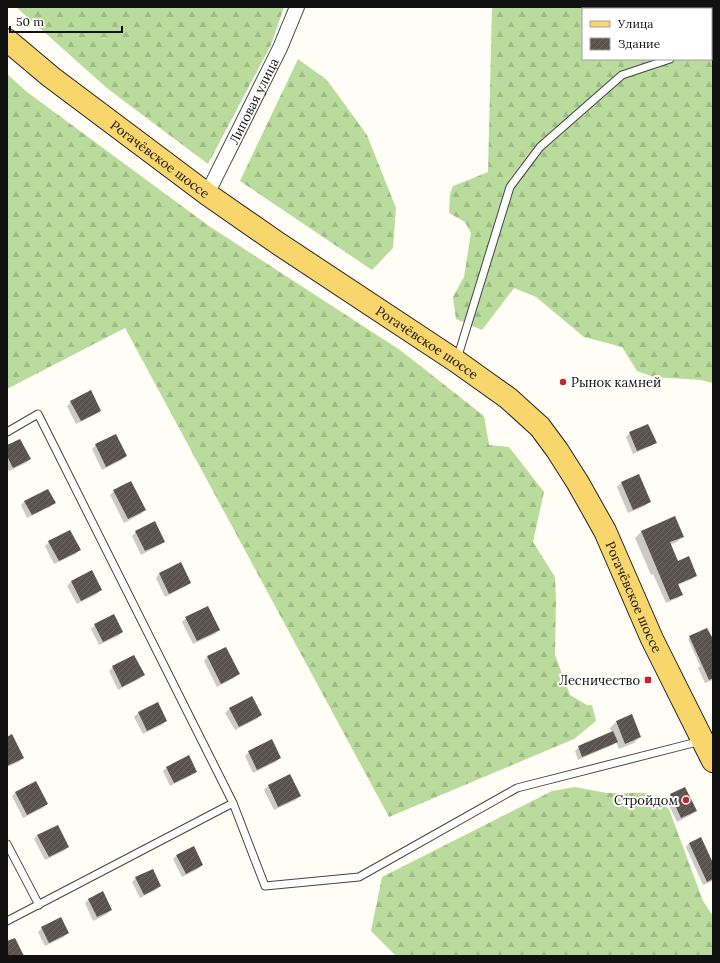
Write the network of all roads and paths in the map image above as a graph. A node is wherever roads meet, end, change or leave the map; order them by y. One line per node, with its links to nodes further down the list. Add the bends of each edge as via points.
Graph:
1 (297, 7): 4 (street, Липовая улица, via 280,48)
2 (7, 40): 4 (main road, Рогачёвское шоссе, via 51,77)
3 (667, 60): 5 (lane, via 622,75 540,147 510,188)
4 (207, 194): 5 (main road, Рогачёвское шоссе)
5 (456, 361): 7 (main road, Рогачёвское шоссе, via 520,408 540,427 557,450 605,532 652,639)
6 (7, 432): 9 (lane, via 38,414)
7 (703, 740): 8 (main road, Рогачёвское шоссе); 9 (lane, via 517,788 359,877 265,886)
8 (713, 762)
9 (233, 803): 11 (lane)
10 (7, 844): 11 (lane)
11 (39, 905): 12 (lane)
12 (7, 921)

